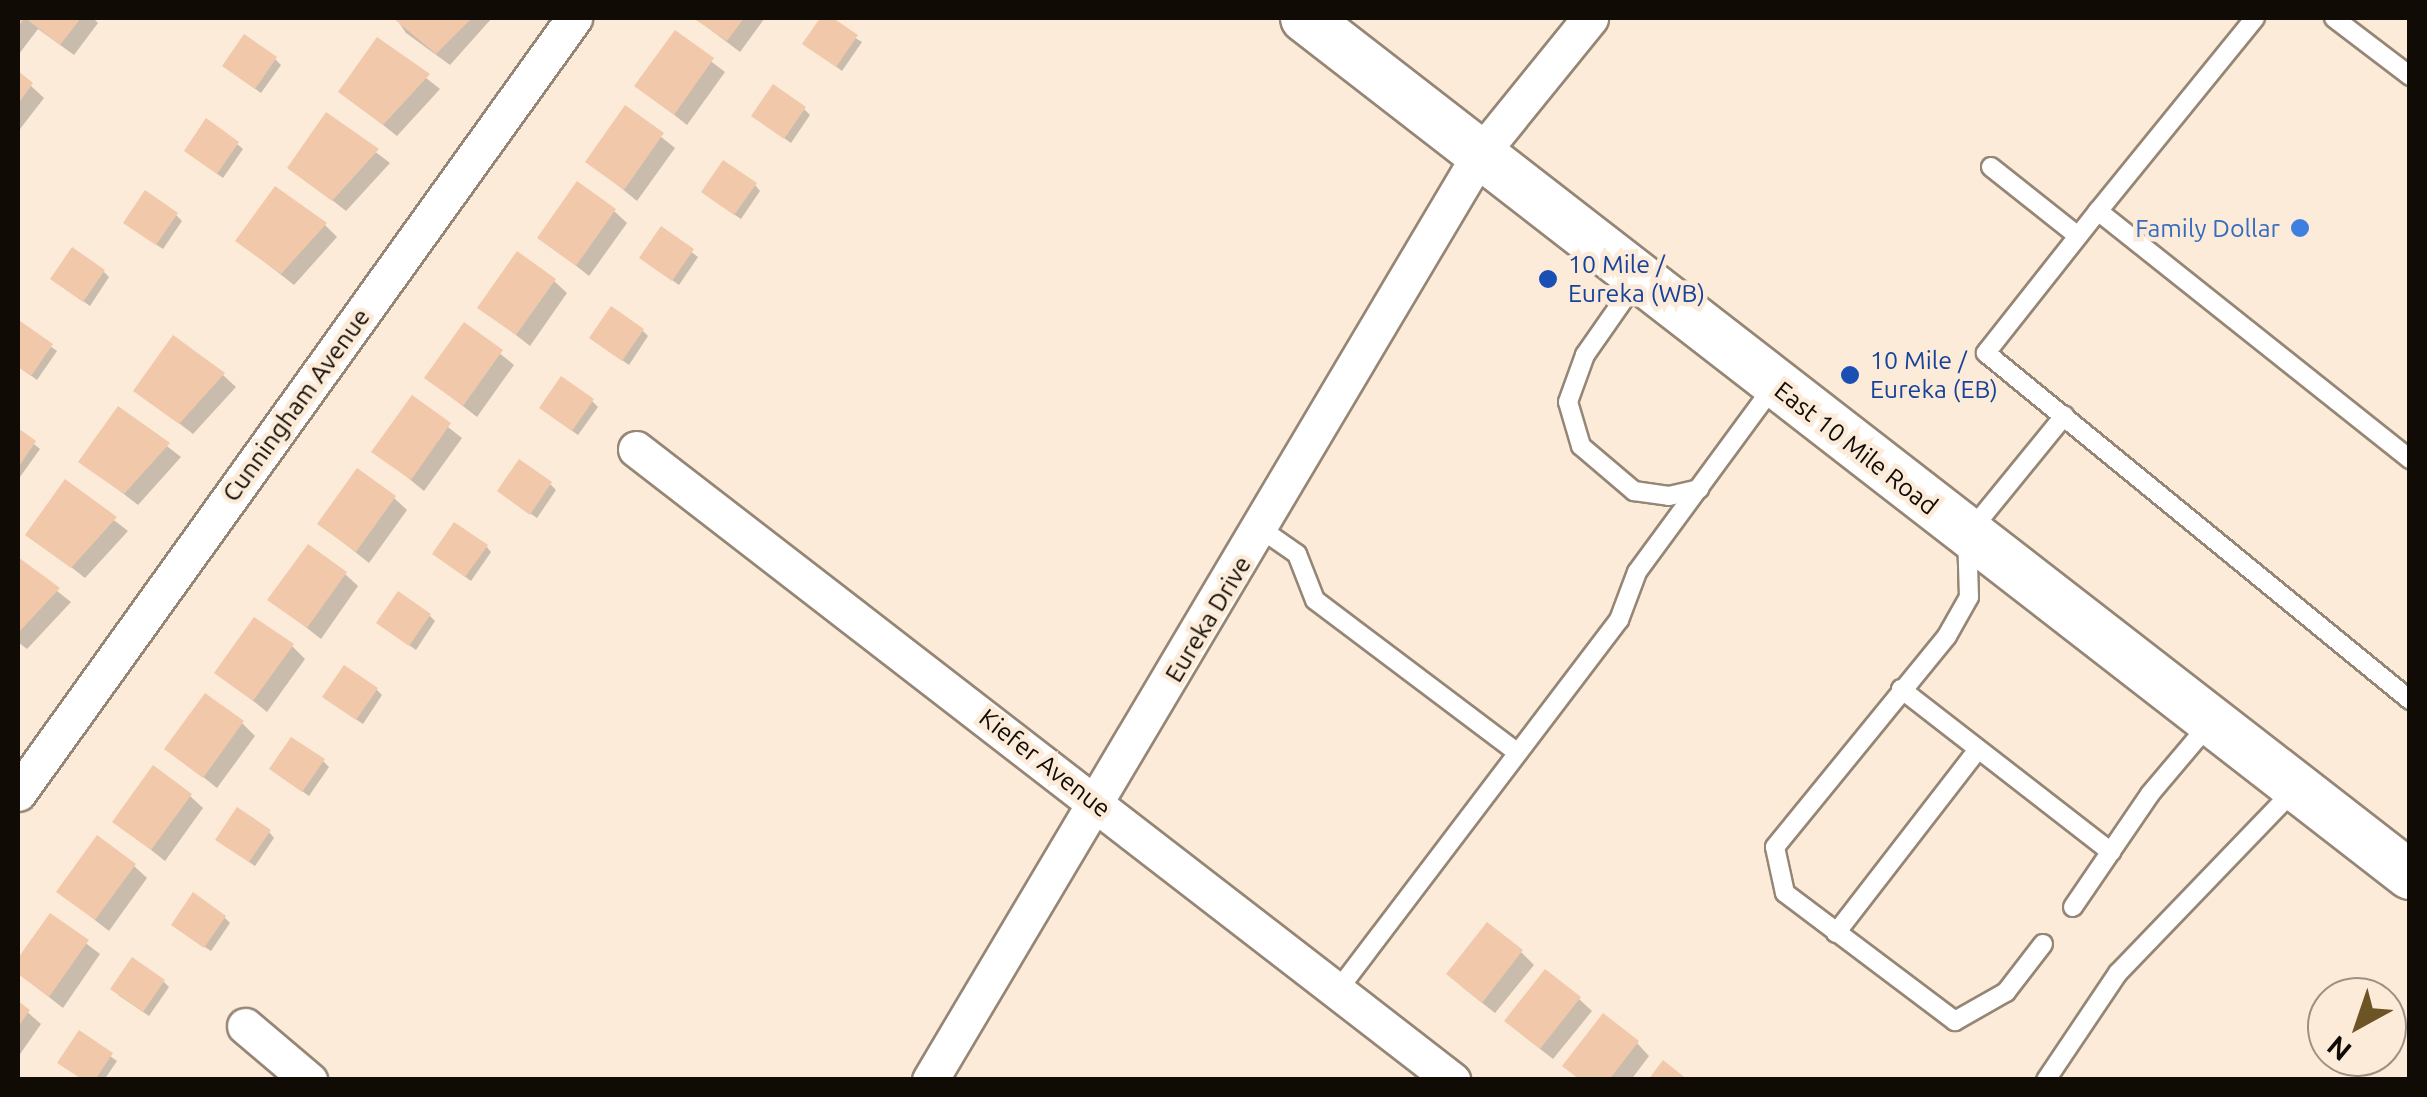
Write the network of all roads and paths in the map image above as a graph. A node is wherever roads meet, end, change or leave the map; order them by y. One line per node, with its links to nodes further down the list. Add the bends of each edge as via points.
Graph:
1 (574, 18): 25 (street, Cunningham Avenue)
2 (1305, 18): 7 (main road, East 10 Mile Road)
3 (1590, 18): 7 (street, Eureka Drive)
4 (2255, 18): 9 (lane)
5 (2334, 18): 6 (lane)
6 (2410, 76)
7 (1480, 154): 11 (main road, East 10 Mile Road); 17 (street, Eureka Drive)
8 (1991, 167): 10 (lane)
9 (2098, 211): 10 (lane); 15 (lane)
10 (2078, 236): 13 (lane, via 1986,353)
11 (1639, 278): 12 (main road, East 10 Mile Road); 16 (lane, via 1585,355 1568,402 1581,446 1634,491 1669,496)
12 (1775, 384): 16 (lane); 18 (main road, East 10 Mile Road)
13 (2064, 416): 18 (lane); 20 (lane)
14 (636, 449): 26 (street, Kiefer Avenue)
15 (2410, 459)
16 (1699, 489): 23 (lane, via 1637,572 1619,620)
17 (1262, 529): 23 (lane, via 1297,554 1314,600); 26 (street, Eureka Drive)
18 (1968, 535): 19 (lane, via 1970,597); 21 (main road, East 10 Mile Road)
19 (1901, 690): 22 (lane); 30 (lane, via 1774,847 1785,893)
20 (2410, 700)
21 (2211, 722): 24 (main road, East 10 Mile Road); 27 (lane)
22 (1978, 749): 27 (lane); 30 (lane)
23 (1518, 753): 32 (lane)
24 (2296, 788): 28 (main road, East 10 Mile Road); 37 (lane, via 2118,973)
25 (18, 792)
26 (1098, 804): 32 (street, Kiefer Avenue); 35 (street, Eureka Drive)
27 (2111, 852): 29 (lane)
28 (2410, 875)
29 (2073, 907)
30 (1836, 933): 31 (lane, via 1955,1021 2006,992)
31 (2043, 944)
32 (1338, 990): 36 (street, Kiefer Avenue)
33 (245, 1026): 34 (street)
34 (309, 1080)
35 (930, 1080)
36 (1452, 1080)
37 (2046, 1080)

